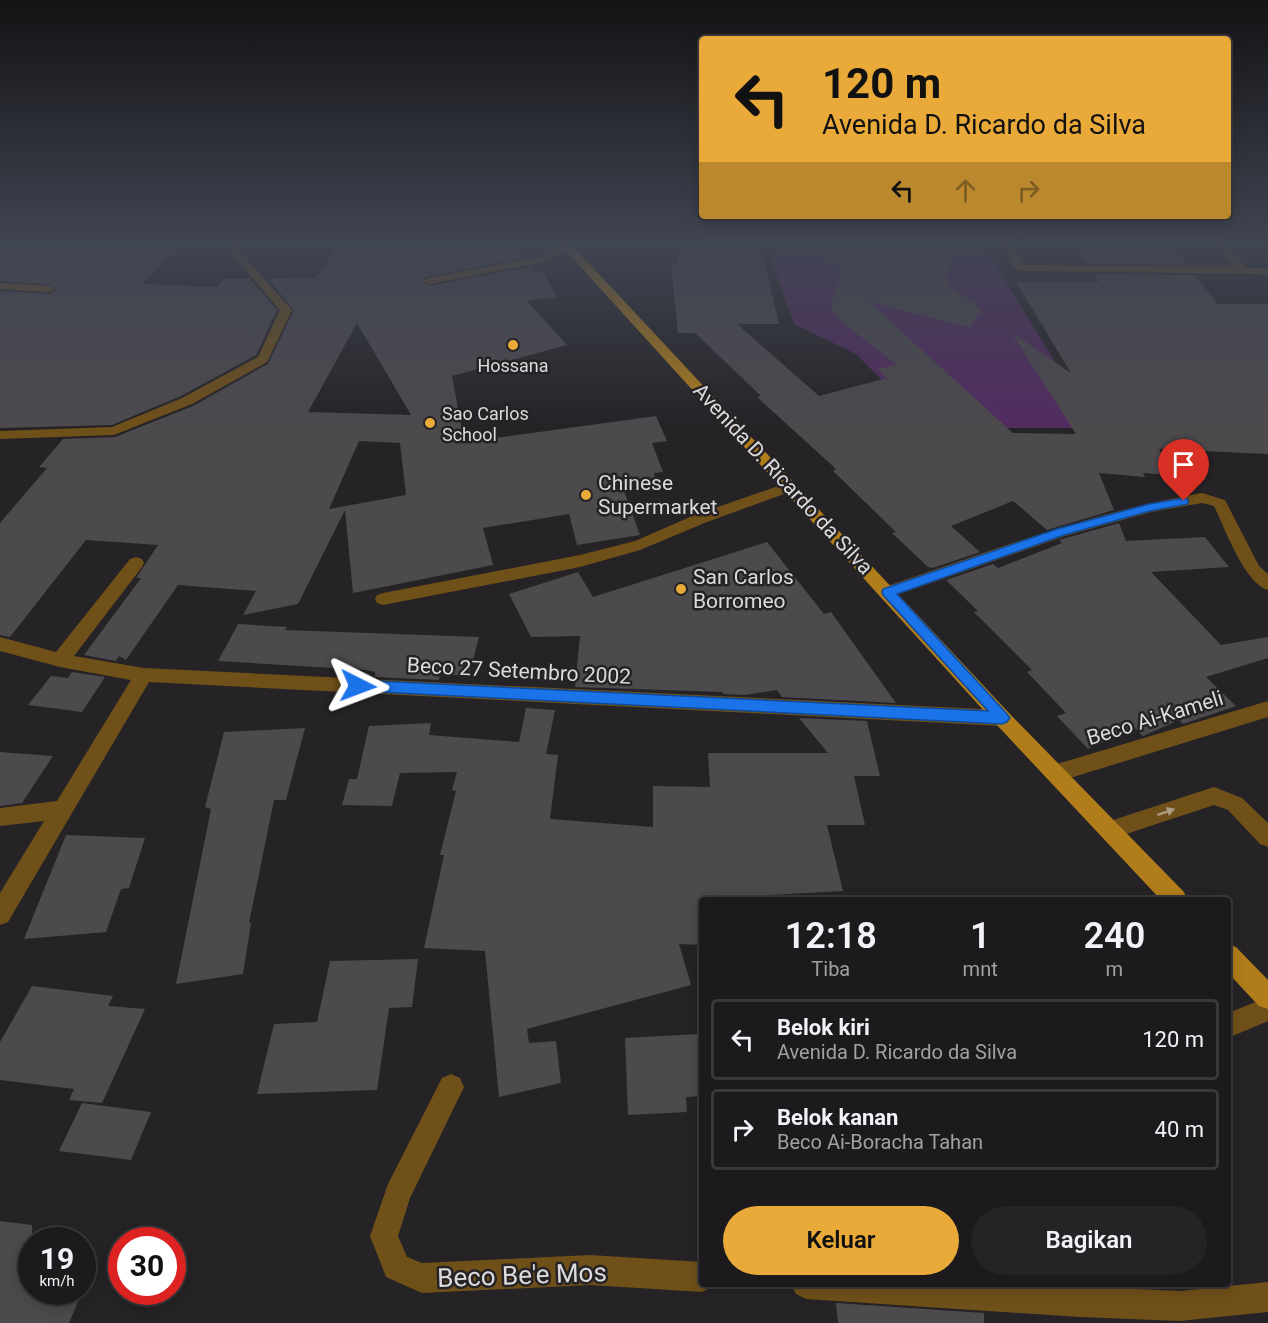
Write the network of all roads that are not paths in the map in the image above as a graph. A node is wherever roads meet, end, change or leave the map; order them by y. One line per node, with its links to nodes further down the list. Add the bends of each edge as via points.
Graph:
1 (280, 304): 3 (street, via 286,310 262,359 186,401 114,431)
2 (620, 304): 4 (main road, Avenida D. Ricardo da Silva)
3 (0, 435)
4 (790, 487): 7 (main road, Avenida D. Ricardo da Silva); 8 (street, via 640,545 600,556)
5 (136, 563): 10 (street)
6 (1268, 584): 7 (street, via 1253,569 1220,503 1202,498 1149,507 1061,532)
7 (888, 592): 13 (main road, Avenida D. Ricardo da Silva)
8 (383, 598)
9 (0, 644): 10 (street, Beco 27 Setembro 2002)
10 (60, 660): 11 (street, Beco 27 Setembro 2002)
11 (144, 675): 13 (street, Beco 27 Setembro 2002); 15 (street)
12 (1268, 709): 14 (street, Beco Ai-Kameli)
13 (1002, 718): 14 (main road, Avenida D. Ricardo da Silva)
14 (1057, 772): 17 (main road, Avenida D. Ricardo da Silva)
15 (62, 810): 16 (street); 20 (street)
16 (0, 817)
17 (1111, 831): 18 (street, one-way to 18, via 1214,796 1235,804); 19 (main road, Avenida D. Ricardo da Silva)
18 (1268, 837)
19 (1173, 897)
20 (0, 914)
21 (1231, 958): 22 (main road)
22 (1268, 997)
23 (1268, 1009): 24 (street)
24 (1231, 1025)
25 (451, 1087): 26 (street, Beco Be'e Mos, via 398,1194 384,1236 396,1267 422,1278 590,1270)
26 (699, 1277)
27 (852, 1287): 28 (street, via 1180,1306)
28 (1268, 1297)

